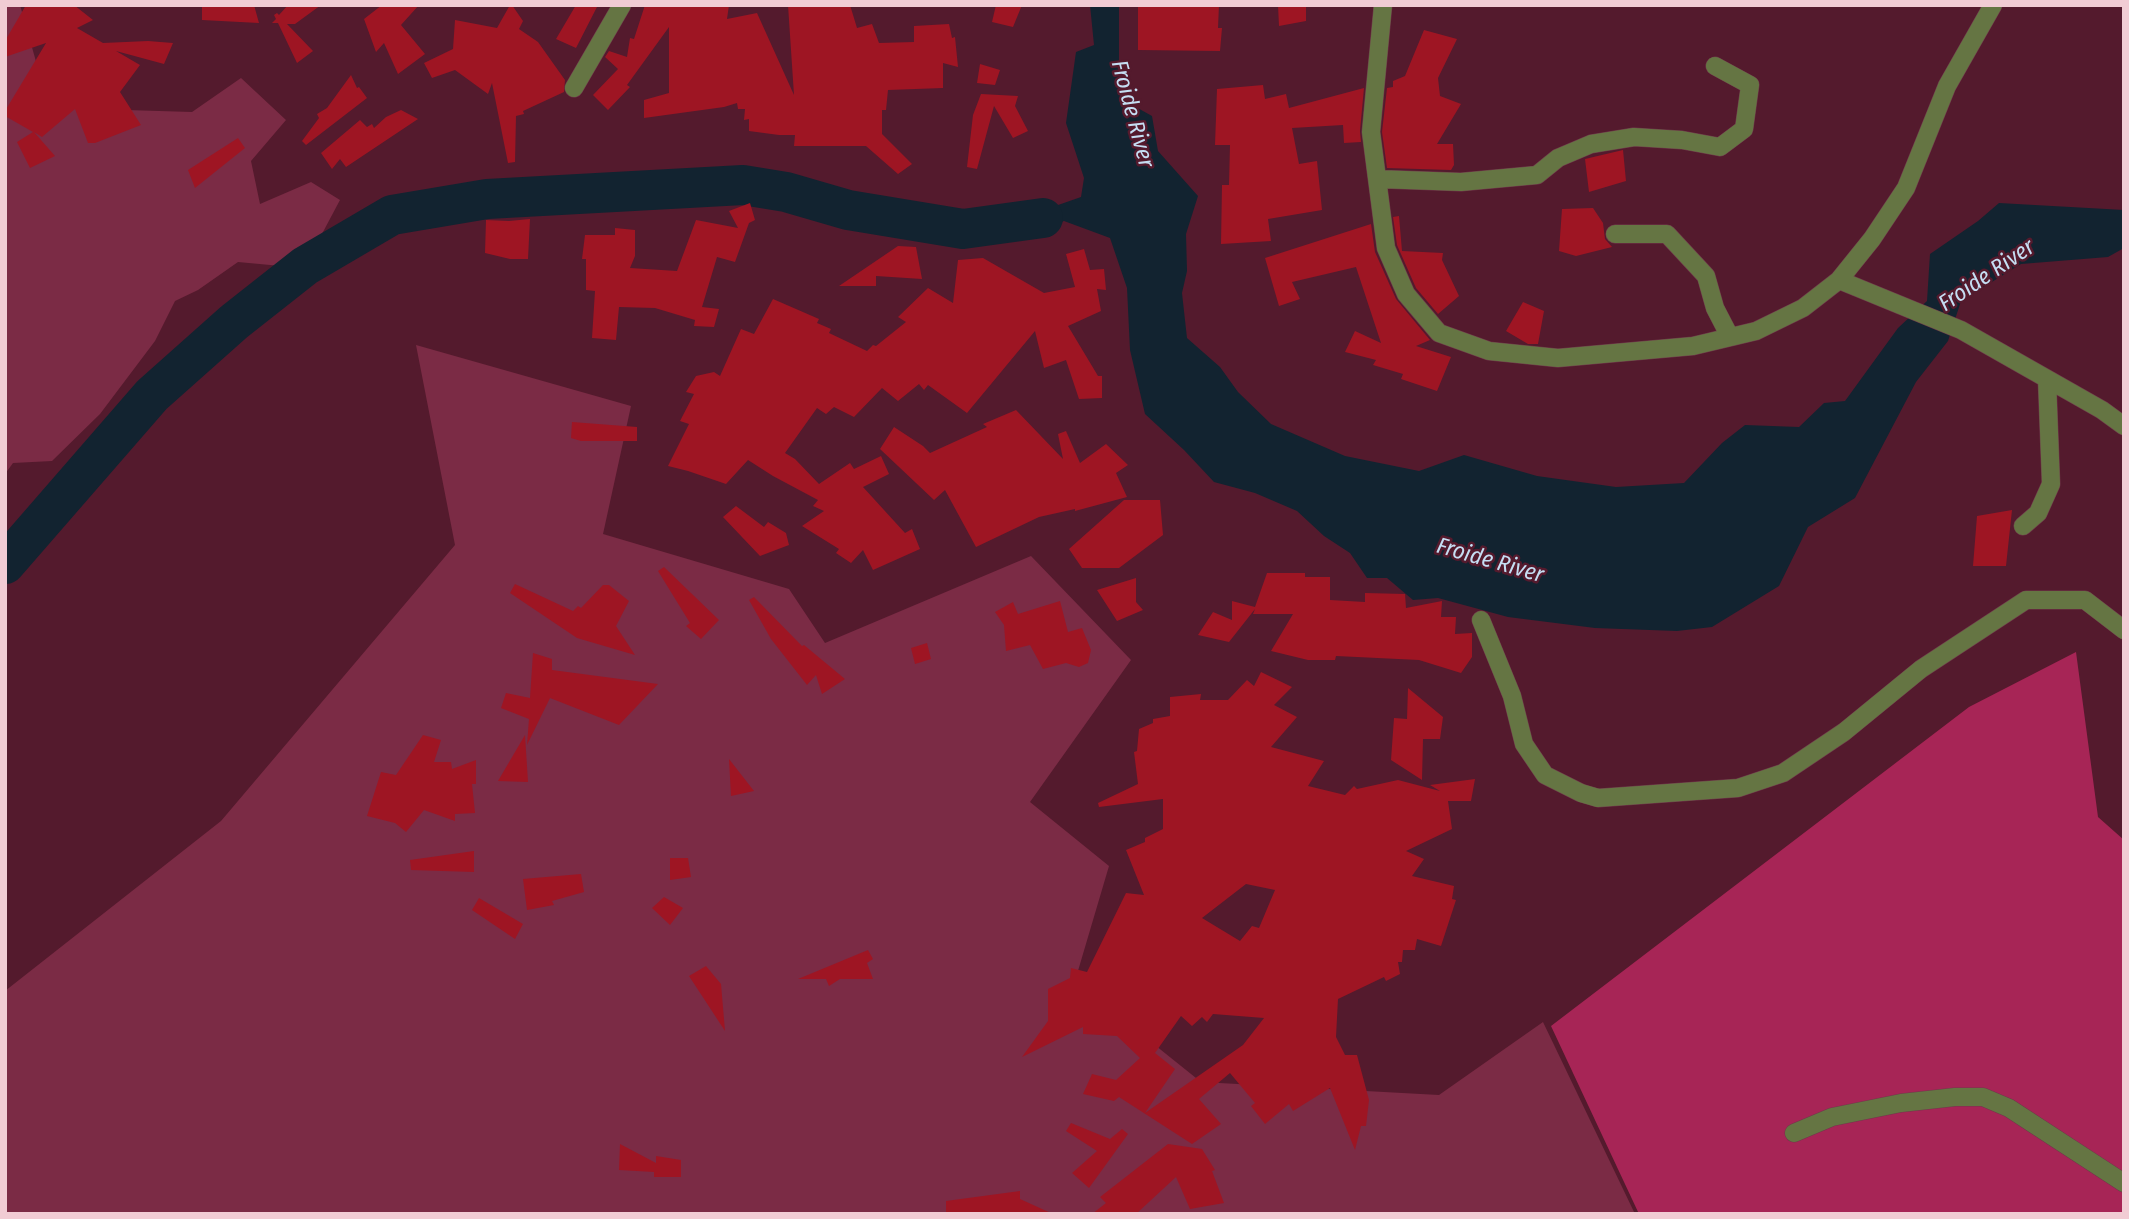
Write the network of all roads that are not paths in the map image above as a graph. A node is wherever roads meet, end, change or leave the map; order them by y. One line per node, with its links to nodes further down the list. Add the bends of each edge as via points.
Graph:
1 (622, 5): 5 (street)
2 (1383, 5): 6 (street, via 1371,132)
3 (1993, 5): 8 (street, via 1947,86 1906,187)
4 (1715, 66): 6 (street, via 1750,85 1744,129 1720,147 1682,139 1634,137 1591,144 1559,158 1537,175 1461,182)
5 (574, 88)
6 (1377, 179): 9 (street, via 1386,248 1406,295 1439,333 1489,351 1558,358 1693,346)
7 (1615, 234): 9 (street, via 1667,234 1706,276)
8 (1839, 281): 9 (street, via 1803,308 1756,331); 10 (street, via 1961,330)
9 (1730, 337)
10 (2047, 379): 11 (street); 12 (street, via 2051,484 2038,513)
11 (2124, 426)
12 (2023, 526)
13 (1481, 620): 14 (street, via 1512,696 1524,744 1545,775 1598,798 1738,788 1783,773 1844,732 1921,669 2026,600 2085,600)
14 (2124, 630)
15 (1794, 1133): 16 (street, via 1832,1117 1901,1103 1983,1097 2009,1108)
16 (2124, 1183)

